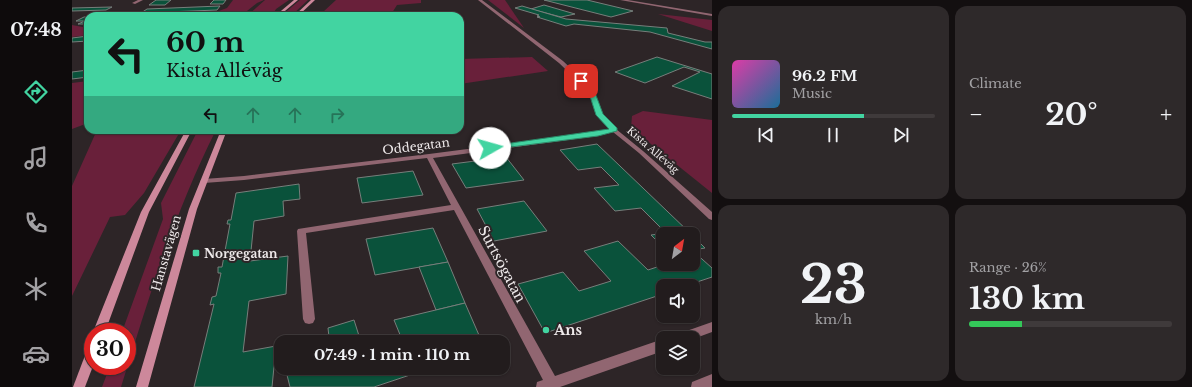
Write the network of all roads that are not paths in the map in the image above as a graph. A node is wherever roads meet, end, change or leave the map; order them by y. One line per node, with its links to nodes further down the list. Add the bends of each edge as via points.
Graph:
1 (141, 0): 6 (street)
2 (296, 0): 7 (main road)
3 (313, 0): 8 (main road)
4 (480, 0): 10 (street, Kista Alléväg, via 562,62 591,90 600,115)
5 (622, 0): 9 (street)
6 (134, 2)
7 (282, 12)
8 (300, 12)
9 (712, 16)
10 (614, 130): 13 (street, Oddegatan); 16 (street, Kista Alléväg)
11 (187, 134): 18 (main road, via 145,212)
12 (222, 134): 14 (main road, Hanstavägen)
13 (429, 156): 14 (street, Oddegatan); 15 (street, Surtsögatan)
14 (204, 181): 26 (main road, Hanstavägen, via 193,209)
15 (456, 207): 17 (street, via 301,231); 24 (street, Surtsögatan)
16 (712, 217)
17 (309, 319)
18 (103, 323)
19 (712, 328): 20 (street)
20 (700, 332)
21 (656, 347): 24 (street)
22 (84, 373): 25 (main road)
23 (712, 380): 27 (street)
24 (547, 385)
25 (79, 387)
26 (142, 387)
27 (697, 387)

